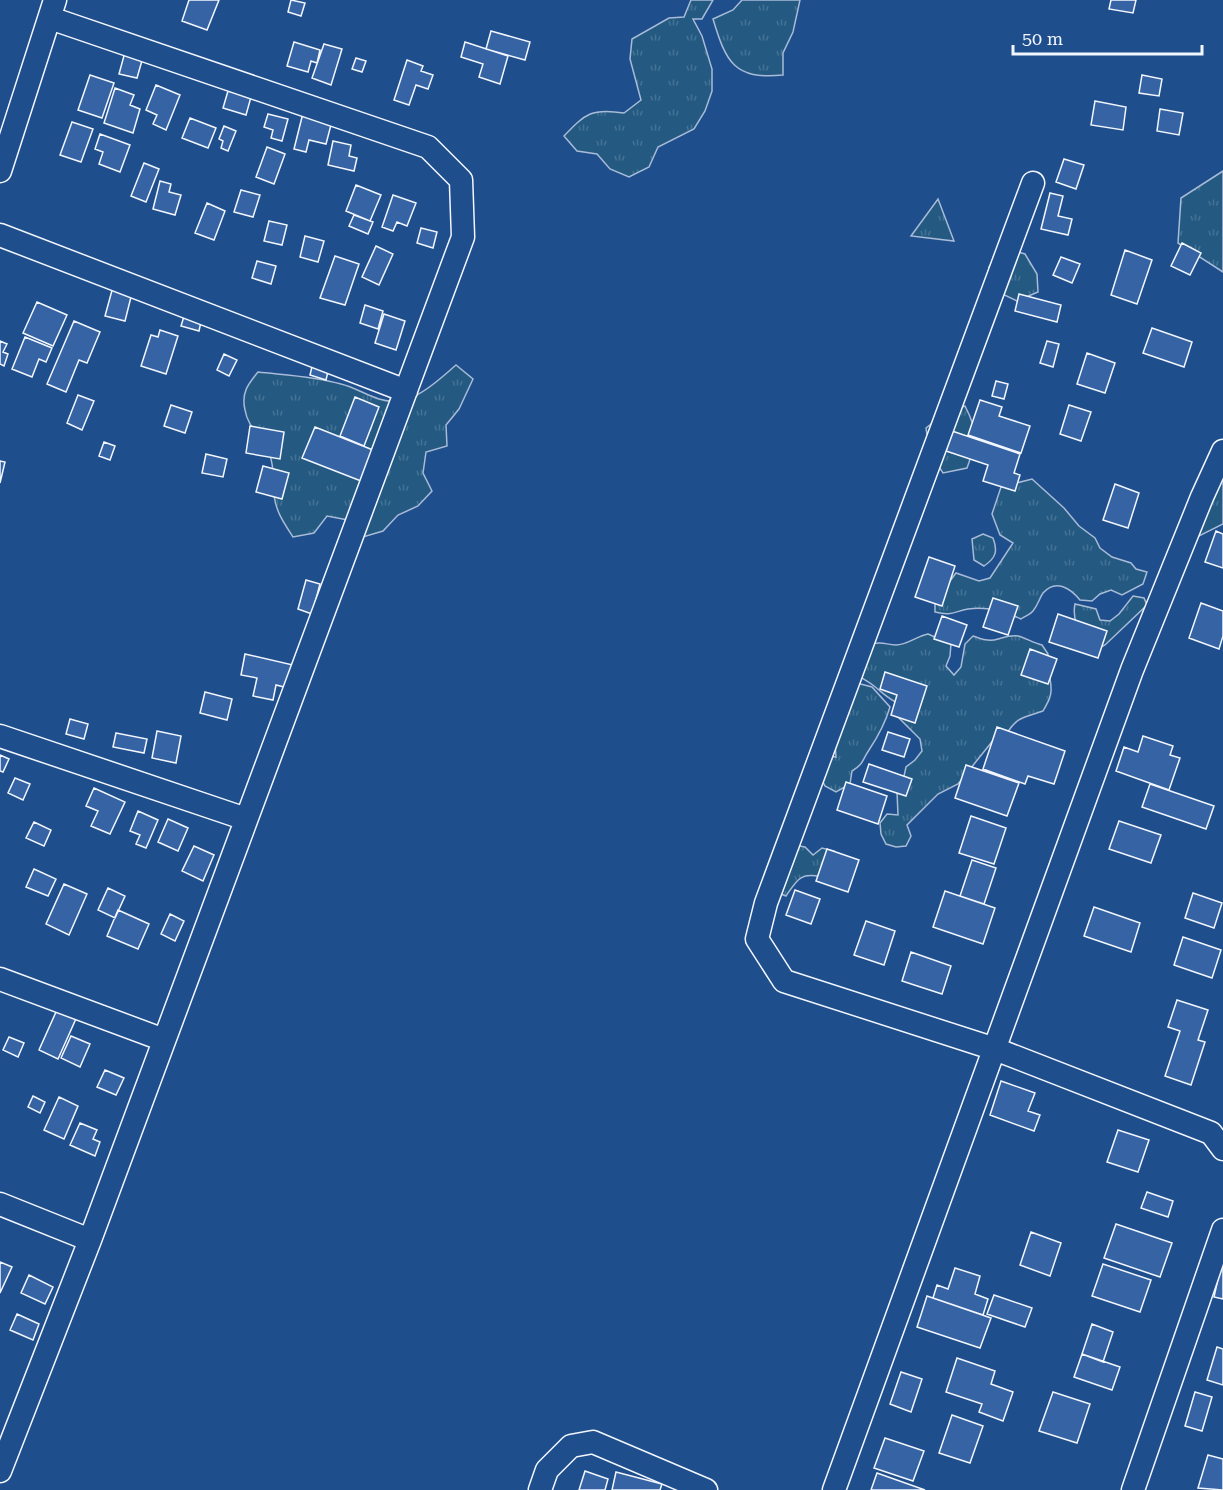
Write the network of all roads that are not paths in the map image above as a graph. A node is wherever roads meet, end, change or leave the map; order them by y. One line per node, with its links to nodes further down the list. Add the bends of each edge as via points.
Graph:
1 (52, 9): 2 (street); 5 (street, via 428,147 461,180 463,237)
2 (0, 171)
3 (1033, 183): 11 (street, via 756,939 784,981)
4 (0, 235): 5 (street)
5 (406, 391): 8 (street)
6 (1223, 451): 11 (street, via 1132,670)
7 (0, 736): 8 (street)
8 (246, 819): 10 (street)
9 (0, 979): 10 (street)
10 (164, 1041): 15 (street)
11 (995, 1049): 12 (street, via 1211,1132); 19 (street)
12 (1223, 1149)
13 (0, 1204): 15 (street)
14 (1223, 1230): 20 (street)
15 (90, 1240): 16 (street)
16 (0, 1471)
17 (540, 1490): 18 (street, via 548,1470 571,1446 592,1442)
18 (706, 1490)
19 (834, 1490)
20 (1133, 1490)

